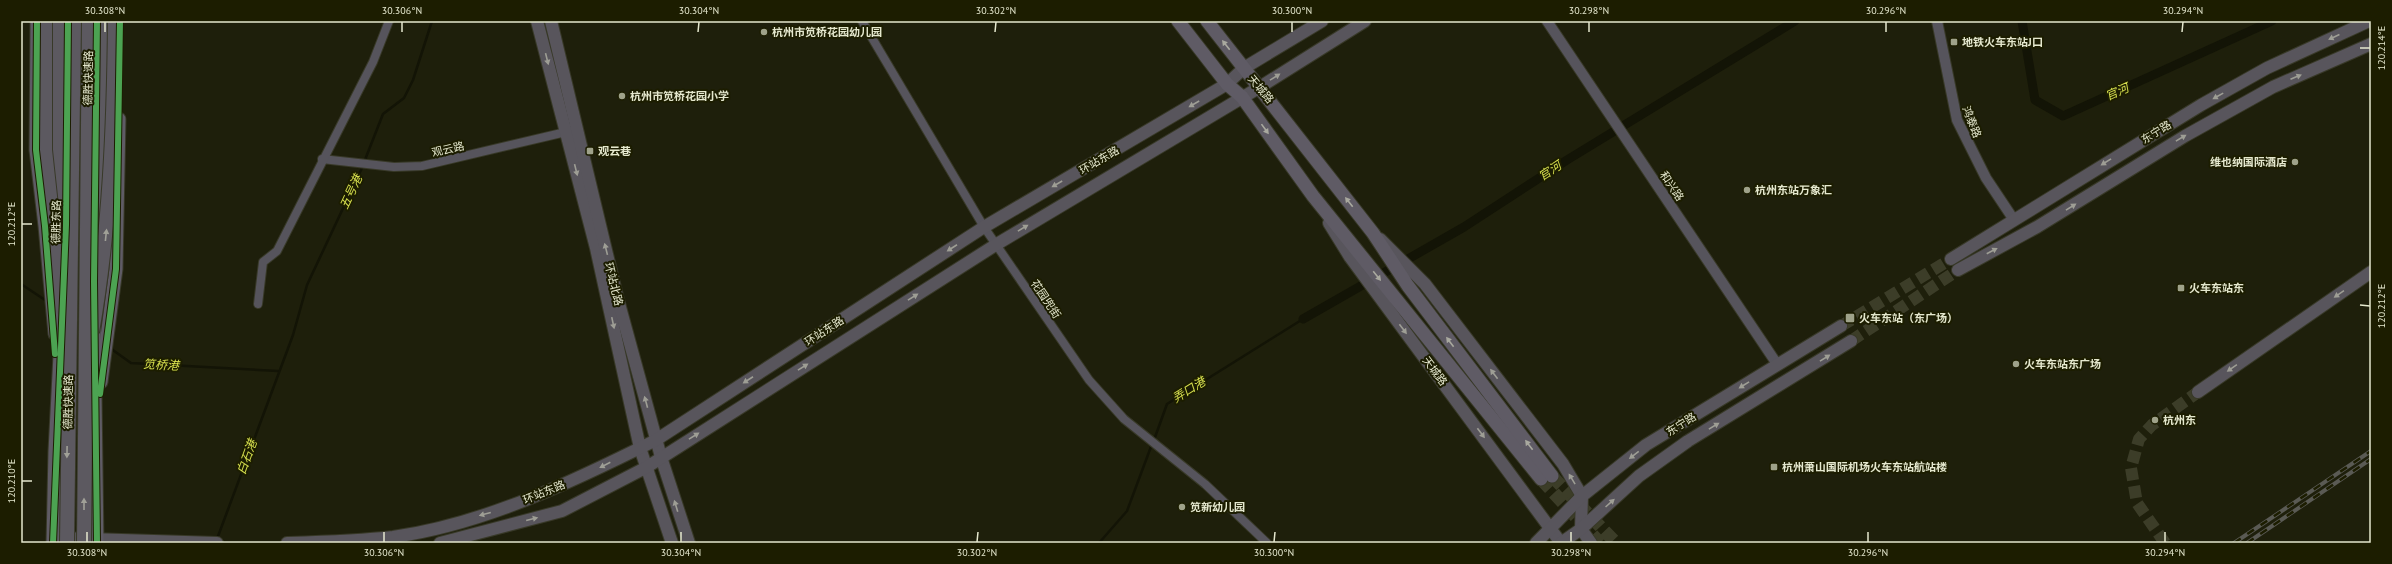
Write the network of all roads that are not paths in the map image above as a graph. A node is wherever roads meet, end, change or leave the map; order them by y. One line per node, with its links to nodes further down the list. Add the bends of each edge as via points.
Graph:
1 (37, 21): 41 (main road, 德胜东路, via 36,150)
2 (45, 21): 45 (highway, bridge, via 45,150)
3 (60, 21): 30 (highway, via 58,135)
4 (68, 21): 30 (main road, 德胜东路)
5 (74, 21): 45 (highway, 德胜快速路, bridge)
6 (89, 21): 44 (highway, 德胜快速路, bridge)
7 (97, 21): 31 (main road)
8 (104, 21): 31 (highway, via 102,137)
9 (114, 21): 44 (highway, one-way to 9, bridge, via 107,224 114,88)
10 (120, 21): 44 (main road, via 117,239 109,328)
11 (389, 21): 28 (street, via 373,62)
12 (537, 21): 27 (main road, 环站北路, one-way to 27)
13 (551, 21): 27 (main road, 环站北路)
14 (862, 21): 32 (street, 花园兜街)
15 (1178, 21): 24 (main road, 天城路)
16 (1207, 21): 23 (main road, 天城路, one-way to 16)
17 (1322, 21): 23 (main road, 环站东路)
18 (1364, 21): 25 (main road, 环站东路, one-way to 18)
19 (1547, 21): 43 (street, 和兴路)
20 (1937, 21): 29 (street, 鸿泰路, via 1957,120 1986,178)
21 (2369, 21): 29 (main road, 东宁路, one-way to 29, via 2267,68 2201,105)
22 (2371, 44): 36 (main road, 东宁路, one-way to 22, via 2037,227 2185,136 2273,87)
23 (1244, 68): 24 (main road, 环站东路); 25 (main road, 天城路)
24 (1227, 84): 26 (main road, 天城路); 32 (main road, 环站东路, one-way to 32)
25 (1260, 87): 26 (main road, 环站东路); 33 (main road, 天城路, one-way to 25)
26 (1242, 97): 34 (main road, 环站东路, one-way to 26); 38 (main road, 天城路, one-way to 38)
27 (571, 131): 28 (street, 观云路, via 422,166 394,167); 47 (main road, 环站北路, one-way to 27); 48 (main road, 环站北路, one-way to 48)
28 (322, 159): 39 (street, via 277,251 263,262)
29 (2014, 220): 35 (main road, 东宁路)
30 (66, 225): 41 (main road, 德胜东路, bridge, via 63,293)
31 (94, 226): 44 (main road, bridge)
32 (984, 227): 34 (street, 花园兜街); 47 (main road, 环站东路, one-way to 47)
33 (1373, 233): 38 (main road, 天城路, one-way to 33, via 1546,478); 51 (main road, 天城路, one-way to 33, via 1563,464 1418,276)
34 (997, 244): 49 (main road, 环站东路, one-way to 34); 63 (street, 花园兜街, via 1089,380 1124,419 1205,484)
35 (1951, 259)
36 (1958, 270)
37 (2371, 272): 46 (main road, one-way to 46)
38 (1385, 295): 52 (main road, 天城路, one-way to 52)
39 (258, 304)
40 (1841, 326): 43 (main road, 东宁路)
41 (58, 333): 54 (main road, 德胜东路)
42 (1851, 341): 53 (main road, 东宁路, one-way to 42, via 1640,476 1688,441)
43 (1777, 364): 51 (main road, 东宁路, one-way to 51, via 1646,445)
44 (94, 368): 55 (highway, 德胜快速路, one-way to 44, bridge); 55 (main road)
45 (68, 370): 56 (highway, 德胜快速路, one-way to 56, bridge)
46 (2198, 392)
47 (656, 440): 48 (main road, 环站东路); 49 (main road, 环站北路)
48 (640, 448): 50 (main road, 环站北路); 59 (main road, 环站东路, one-way to 59, via 585,476 505,508 447,524 394,537)
49 (661, 457): 50 (main road, 环站东路); 62 (main road, 环站北路, one-way to 49)
50 (647, 467): 60 (main road, 环站东路, one-way to 50, via 562,512); 61 (main road, 环站北路)
51 (1582, 496): 52 (main road, 东宁路); 53 (main road)
52 (1551, 528): 64 (main road, 东宁路); 65 (main road, 天城路)
53 (1580, 529): 65 (main road, 东宁路); 66 (main road)
54 (53, 540): 55 (main road)
55 (92, 542): 57 (main road)
56 (67, 543)
57 (193, 543): 58 (main road)
58 (217, 543)
59 (287, 543)
60 (440, 543)
61 (672, 543)
62 (689, 543)
63 (1267, 543)
64 (1536, 543)
65 (1561, 543)
66 (1591, 543)

